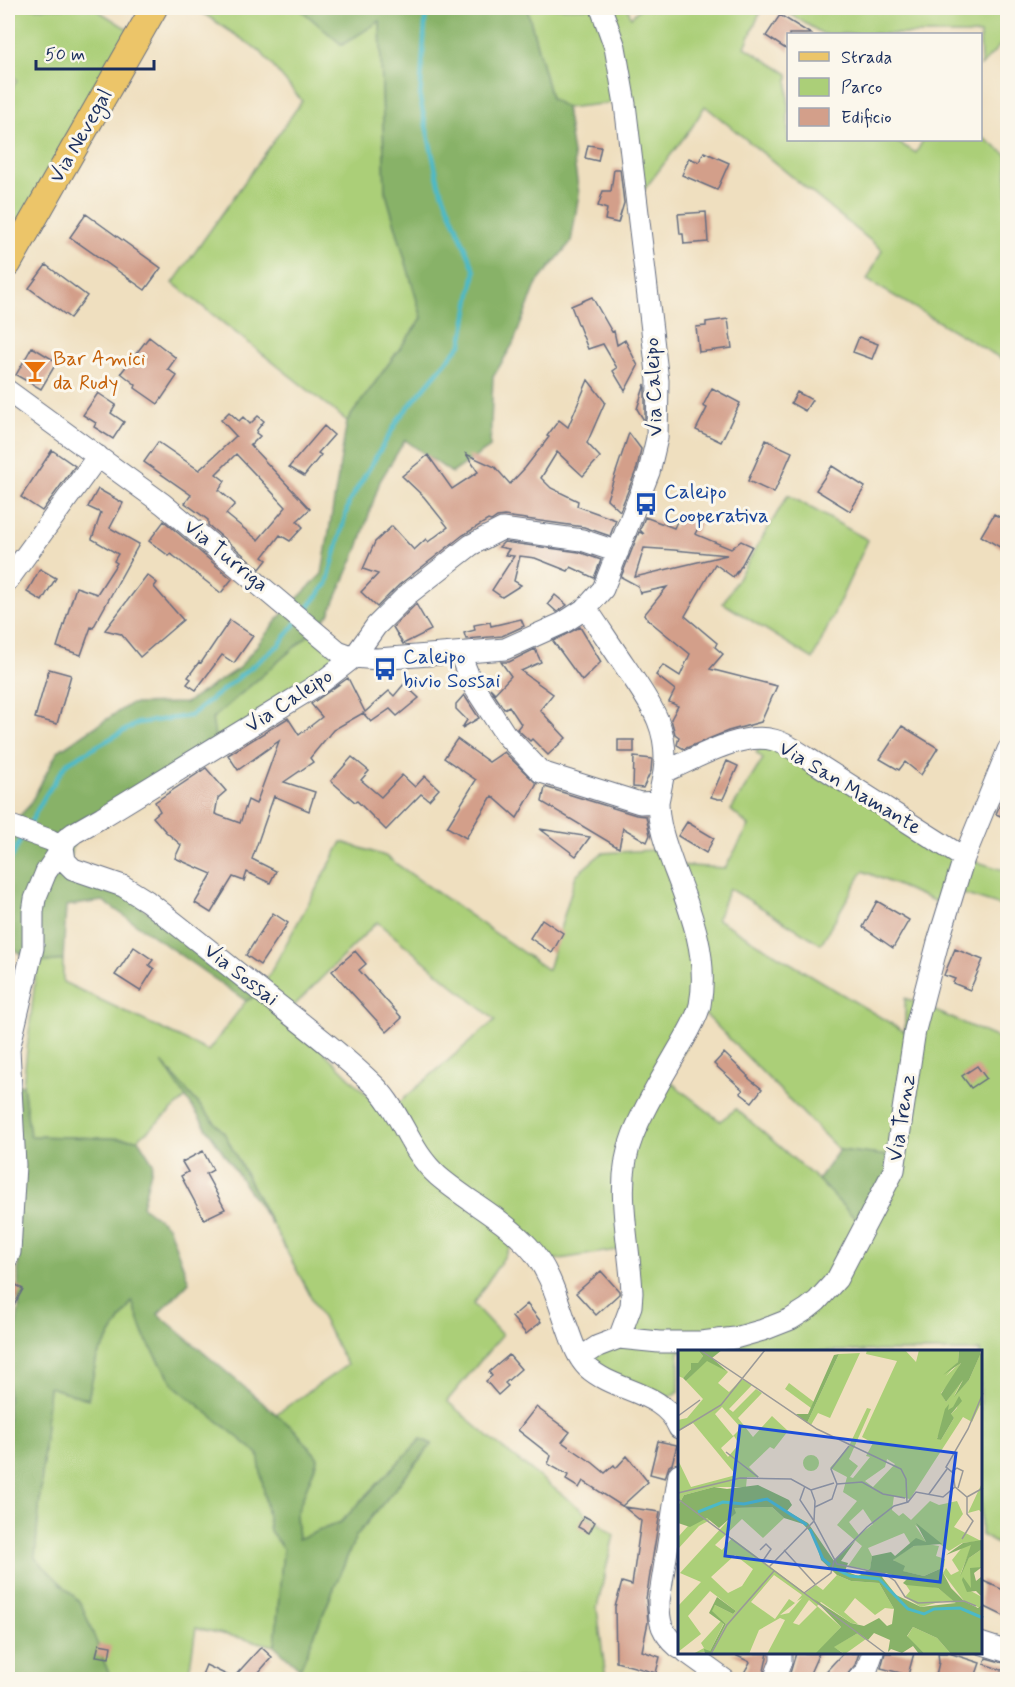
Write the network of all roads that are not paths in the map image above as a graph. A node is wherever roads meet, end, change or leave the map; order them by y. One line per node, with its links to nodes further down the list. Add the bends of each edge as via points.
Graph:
1 (154, 8): 3 (main road, Via Nevegal)
2 (602, 8): 6 (street, Via Caleipo, via 615,47 625,104 658,381 657,438 649,472)
3 (8, 264)
4 (8, 391): 5 (street, Via Turriga)
5 (98, 456): 7 (street); 10 (street, Via Turriga, via 163,504 338,651)
6 (618, 552): 8 (street, Via Caleipo, via 603,589); 10 (street, via 582,540 502,529 471,545 407,595 376,626)
7 (8, 580)
8 (586, 608): 9 (street, Via Caleipo, via 505,649); 12 (street, via 656,712 664,737)
9 (460, 654): 10 (street, Via Caleipo); 13 (street, via 471,682 505,734 541,772 640,802)
10 (354, 657): 15 (street, Via Caleipo, via 322,682)
11 (1008, 750): 16 (street, Via Trenz)
12 (664, 772): 13 (street); 16 (street, Via San Mamante, via 735,742 771,739 806,757)
13 (658, 802): 18 (street, via 660,823 697,930 701,991 696,1017 640,1120 627,1156 624,1191 632,1293)
14 (10, 826): 15 (street)
15 (57, 843): 17 (street, via 38,888 33,948 9,1049 15,1165); 19 (street, Via Sossai, via 73,869 123,886 147,901 377,1089 414,1149 438,1176 514,1232 541,1262)
16 (964, 858): 18 (street, Via Trenz, via 915,1030 894,1170 837,1279 817,1301 791,1319 749,1334 681,1343)
17 (8, 1257)
18 (620, 1338): 19 (street, Via Trenz)
19 (580, 1358): 20 (street, Via Sossai, via 604,1378 660,1403)
20 (678, 1426)
21 (678, 1486): 22 (street)
22 (675, 1522): 24 (street, via 659,1618 662,1630)
23 (982, 1643): 25 (street)
24 (678, 1647)
25 (1008, 1652)
26 (687, 1654): 28 (street)
27 (781, 1654): 29 (street)
28 (725, 1680)
29 (774, 1680)

